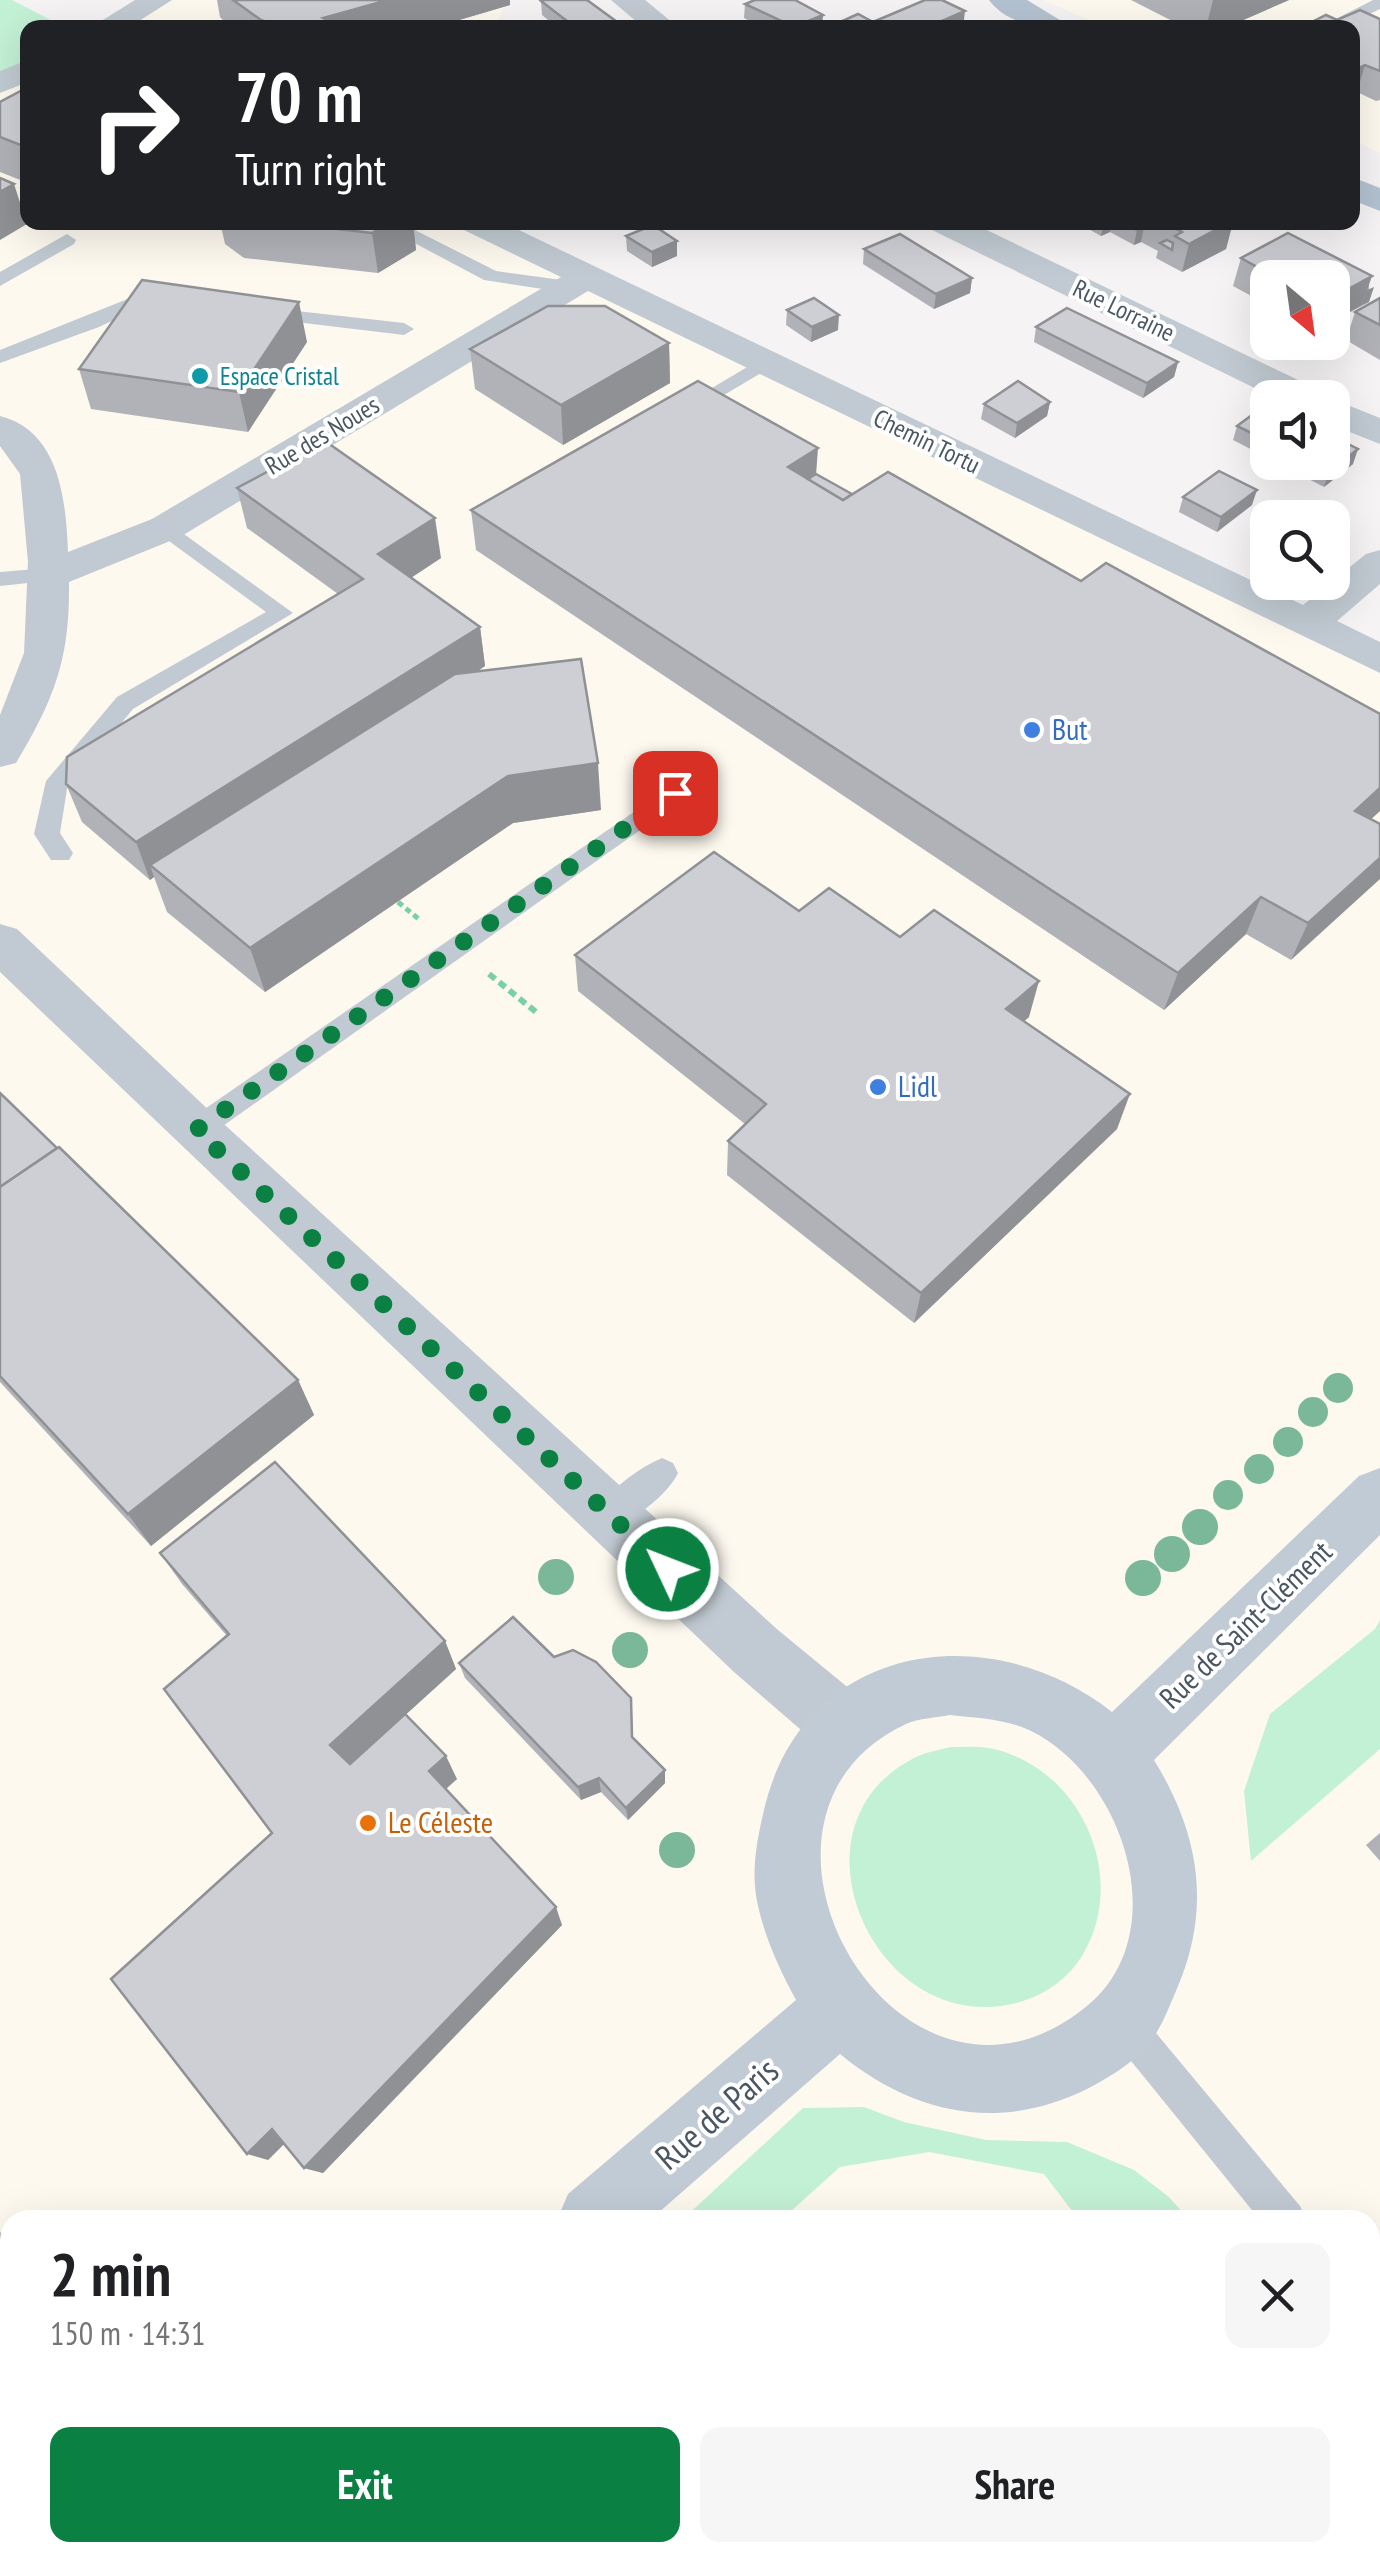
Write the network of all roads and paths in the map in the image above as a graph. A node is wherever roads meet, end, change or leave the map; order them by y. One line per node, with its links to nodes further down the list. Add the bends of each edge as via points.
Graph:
1 (157, 0): 5 (street)
2 (626, 0): 6 (street)
3 (1004, 0): 7 (main road)
4 (1380, 3): 8 (lane)
5 (119, 20)
6 (653, 20)
7 (1043, 20)
8 (1344, 20)
9 (400, 230): 14 (lane, via 490,276)
10 (488, 230): 14 (street, Chemin Tortu)
11 (959, 230): 20 (street, Rue Lorraine)
12 (68, 240): 13 (lane)
13 (0, 280)
14 (578, 282): 19 (street, Chemin Tortu); 25 (street, Rue des Noues)
15 (178, 304): 18 (lane, via 140,300)
16 (234, 310): 17 (lane)
17 (404, 329)
18 (0, 357)
19 (764, 363): 22 (lane); 29 (street, Chemin Tortu)
20 (1269, 380)
21 (1350, 419): 24 (street)
22 (661, 424)
23 (0, 427): 27 (street, via 41,475)
24 (1380, 434)
25 (166, 528): 27 (street, Rue des Noues); 33 (lane, via 282,613 125,704 55,787 46,834)
26 (1380, 563): 29 (street)
27 (48, 575): 28 (lane); 31 (street, via 46,653 29,703)
28 (0, 580)
29 (1307, 624): 30 (street, Chemin Tortu)
30 (1380, 659)
31 (0, 752)
32 (706, 771): 35 (lane)
33 (60, 854)
34 (0, 942): 35 (street)
35 (196, 1130): 38 (street)
36 (662, 1473): 38 (lane)
37 (1380, 1496): 40 (street, Rue de Saint-Clément)
38 (610, 1515): 39 (street)
39 (845, 1726): 40 (street, via 894,1696 950,1684 1008,1690 1064,1715); 41 (street, via 809,1772 788,1826 786,1889 804,1952)
40 (1112, 1756): 42 (street, via 1144,1803 1164,1858 1166,1917 1152,1973)
41 (840, 2008): 42 (street, via 890,2050 951,2076 1015,2079 1074,2059); 43 (street, Rue de Paris)
42 (1123, 2022): 44 (lane)
43 (606, 2210)
44 (1278, 2210)

